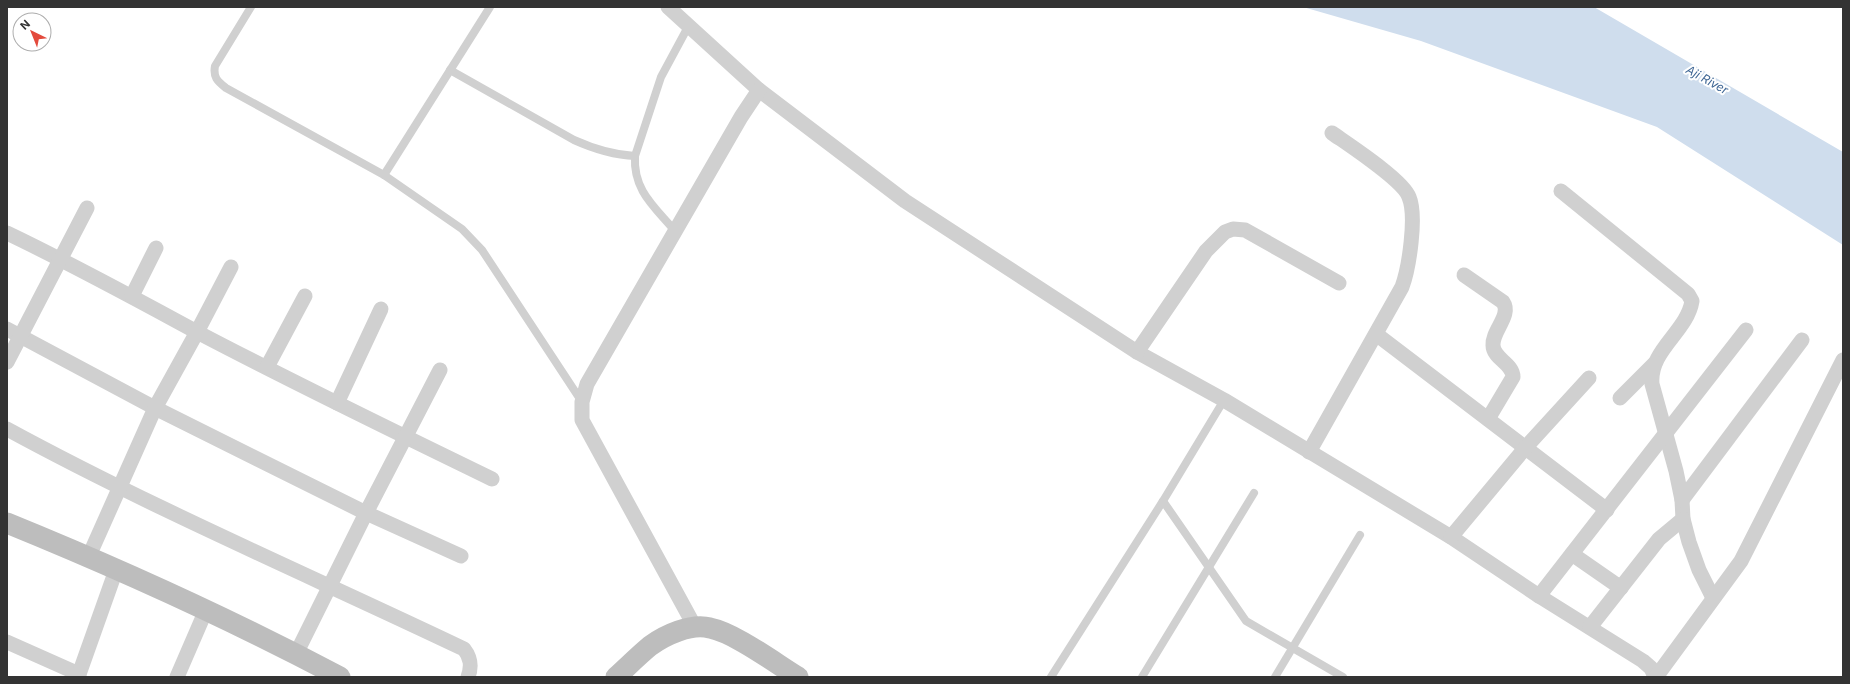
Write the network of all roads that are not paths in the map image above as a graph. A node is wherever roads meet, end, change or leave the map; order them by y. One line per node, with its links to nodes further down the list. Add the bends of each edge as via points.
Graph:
1 (251, 7): 9 (lane, via 215,66 215,79 226,88)
2 (490, 7): 5 (lane)
3 (668, 7): 4 (street)
4 (689, 25): 6 (street); 8 (lane, via 661,77)
5 (450, 70): 8 (lane, via 591,148); 9 (lane)
6 (759, 90): 12 (street); 28 (street, via 905,202)
7 (1332, 133): 25 (street, via 1398,182 1409,197 1412,210 1410,258 1406,275)
8 (636, 156): 12 (lane, via 638,184)
9 (384, 175): 37 (lane, via 462,228 482,250)
10 (1561, 191): 31 (street, via 1688,294 1692,301 1688,312)
11 (87, 208): 15 (street)
12 (675, 231): 37 (street, via 587,384)
13 (7, 233): 15 (street)
14 (156, 248): 19 (street)
15 (62, 259): 19 (street); 26 (street)
16 (231, 267): 24 (street)
17 (1464, 275): 40 (street, via 1506,306 1493,347 1497,355 1511,368 1513,377)
18 (1339, 283): 28 (street, via 1245,230 1233,229 1225,232 1206,251)
19 (132, 296): 24 (street)
20 (305, 296): 32 (street)
21 (381, 309): 38 (street)
22 (7, 329): 26 (street)
23 (1746, 330): 42 (street)
24 (198, 332): 32 (street); 39 (street)
25 (1376, 334): 40 (street); 45 (street)
26 (21, 336): 30 (street); 39 (street)
27 (1802, 340): 49 (street)
28 (1137, 352): 36 (street)
29 (1843, 360): 65 (street, via 1741,561)
30 (7, 362)
31 (1655, 362): 35 (street); 42 (street, via 1651,373 1652,384)
32 (267, 367): 38 (street)
33 (440, 370): 43 (street)
34 (1589, 378): 44 (street)
35 (1620, 398)
36 (1224, 400): 45 (street); 50 (lane)
37 (582, 402): 67 (street, via 582,420)
38 (337, 403): 43 (street)
39 (155, 408): 47 (street); 52 (street)
40 (1488, 419): 44 (street)
41 (7, 429): 47 (street)
42 (1666, 435): 49 (street); 51 (street)
43 (406, 437): 46 (street); 52 (street)
44 (1526, 447): 51 (street); 56 (street)
45 (1309, 452): 56 (street)
46 (492, 479)
47 (119, 486): 58 (street); 62 (street)
48 (1254, 494): 60 (lane)
49 (1682, 500): 53 (street)
50 (1163, 501): 60 (lane); 78 (lane)
51 (1607, 510): 57 (street)
52 (366, 513): 59 (street); 62 (street)
53 (1683, 519): 63 (street, via 1659,539); 65 (street, via 1699,570)
54 (7, 523): 58 (street)
55 (1360, 535): 70 (lane)
56 (1451, 537): 64 (street)
57 (1572, 554): 63 (street); 64 (street)
58 (89, 556): 61 (street)
59 (461, 556)
60 (1210, 568): 70 (lane, via 1246,621); 79 (lane)
61 (116, 570): 66 (street); 72 (street)
62 (331, 586): 71 (street); 76 (street, via 464,649 470,658)
63 (1621, 588): 68 (street)
64 (1539, 596): 68 (street)
65 (1713, 598): 82 (street)
66 (206, 610): 71 (street); 74 (street)
67 (695, 627): 73 (street, via 664,638); 77 (street, via 709,627 728,634)
68 (1590, 627): 82 (street, via 1643,661)
69 (7, 642): 72 (street)
70 (1292, 648): 80 (lane); 81 (lane)
71 (296, 654): 75 (street)
72 (78, 675)
73 (617, 676)
74 (177, 677)
75 (340, 677)
76 (468, 677)
77 (798, 677)
78 (1051, 677)
79 (1142, 677)
80 (1275, 677)
81 (1343, 677)
82 (1656, 677)

